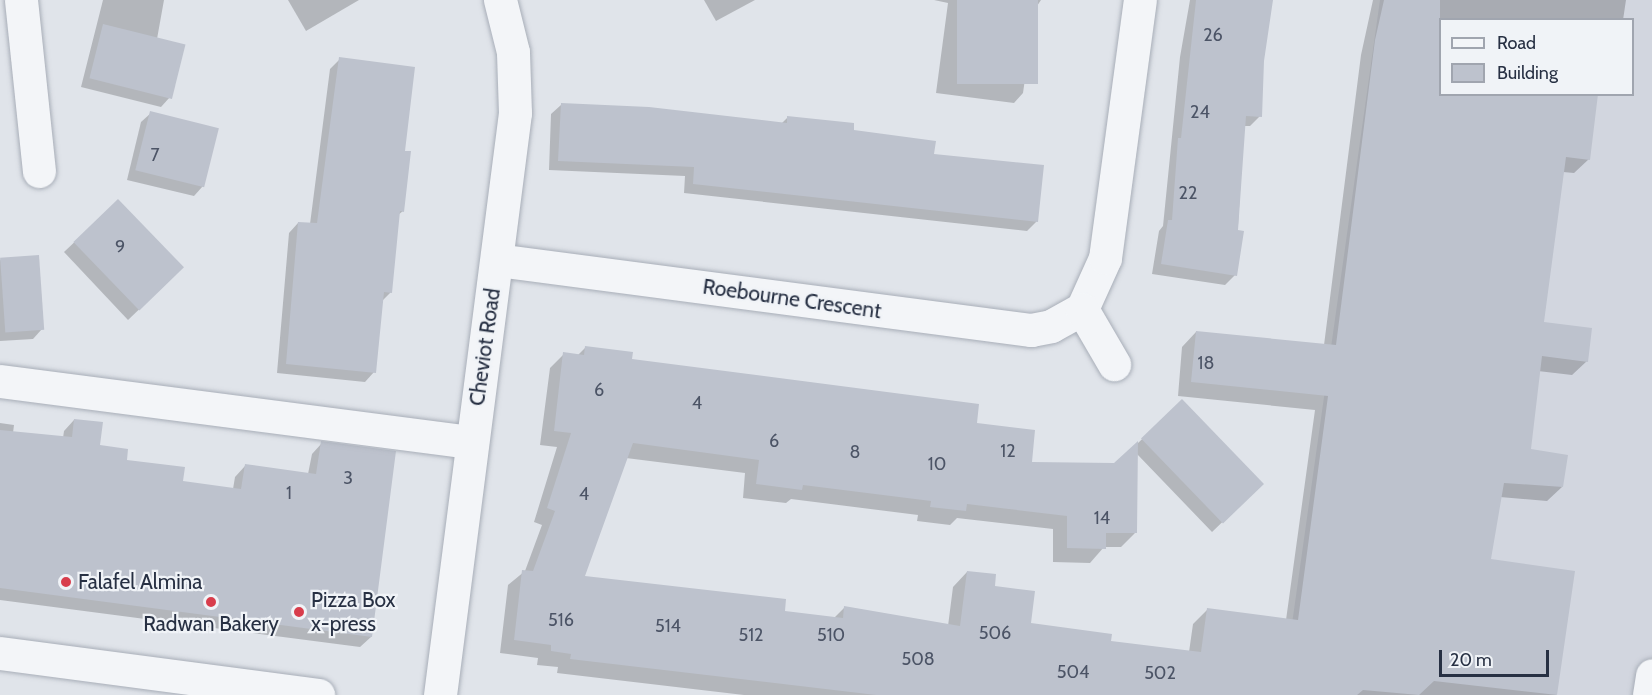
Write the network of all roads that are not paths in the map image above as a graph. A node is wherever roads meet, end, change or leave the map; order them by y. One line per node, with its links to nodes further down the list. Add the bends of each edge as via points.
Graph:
1 (21, 0): 4 (street)
2 (500, 0): 5 (street, Cheviot Road, via 513,52 515,113)
3 (1140, 0): 6 (street, via 1105,258)
4 (39, 171)
5 (497, 260): 6 (street, Roebourne Crescent, via 1031,330 1051,326); 9 (street, Cheviot Road)
6 (1082, 309): 7 (street)
7 (1114, 364)
8 (0, 381): 9 (street)
9 (472, 442): 13 (street, Cheviot Road)
10 (0, 653): 12 (street)
11 (1652, 675): 14 (street)
12 (318, 695)
13 (440, 695)
14 (1649, 695)

